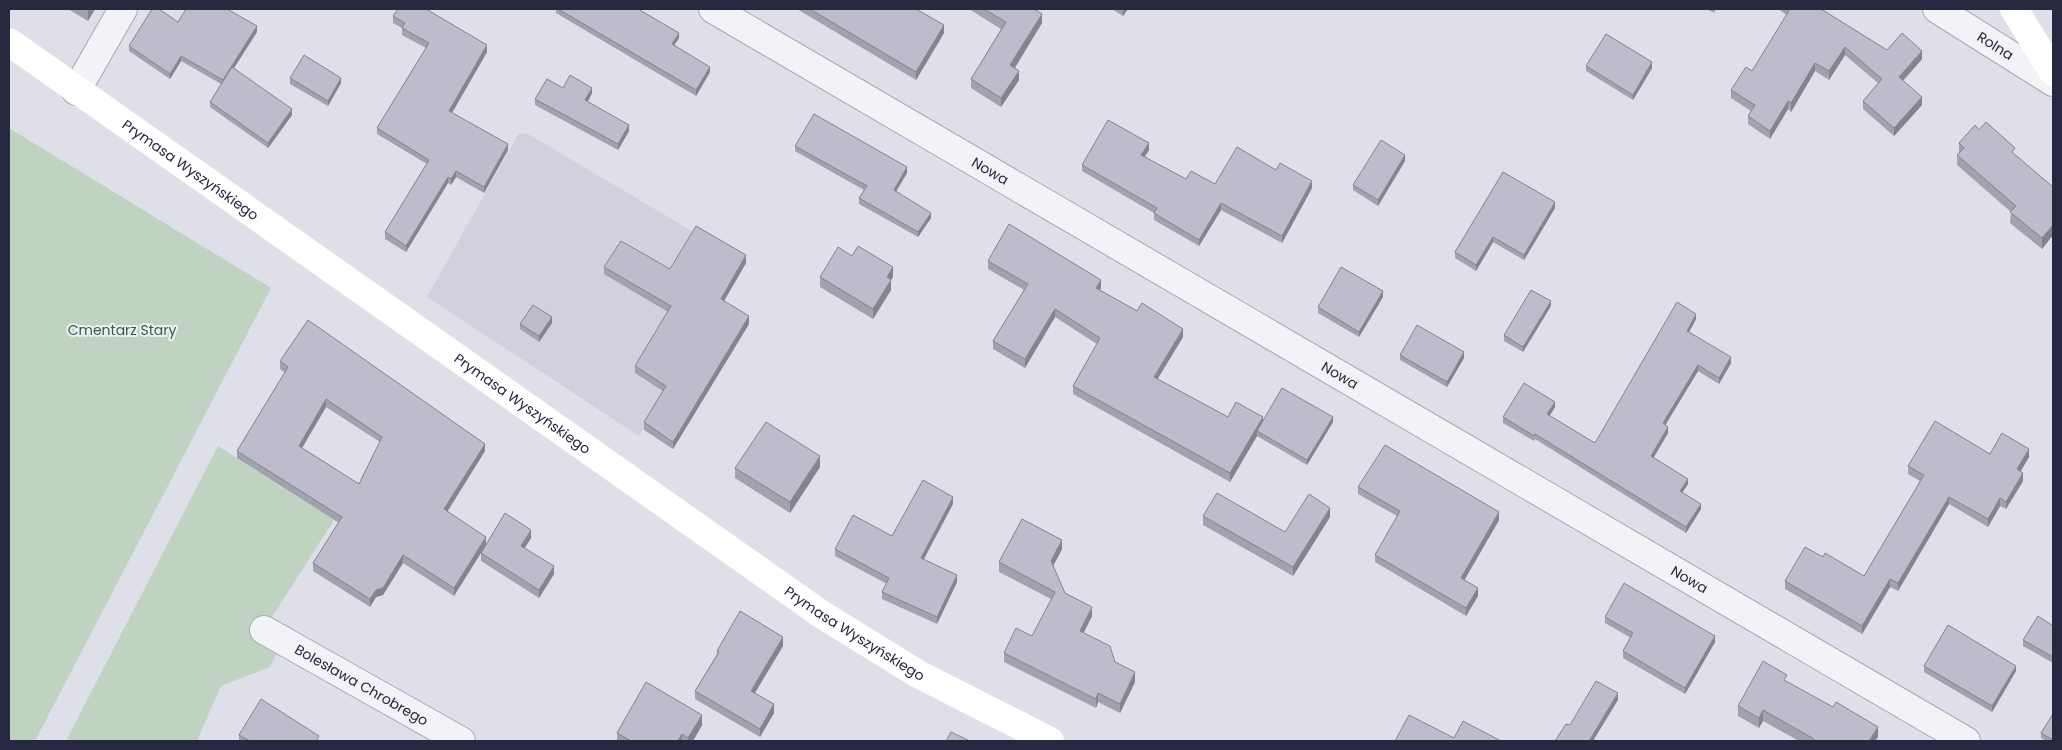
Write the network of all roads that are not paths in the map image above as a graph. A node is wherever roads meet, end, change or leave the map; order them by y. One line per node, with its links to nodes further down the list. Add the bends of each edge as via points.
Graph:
1 (123, 9): 8 (street)
2 (713, 9): 12 (street, Nowa)
3 (1937, 9): 7 (street, Rolna)
4 (2014, 9): 6 (street)
5 (9, 42): 8 (street, Prymasa Wyszyńskiego)
6 (2053, 72)
7 (2053, 82)
8 (76, 91): 11 (street, Prymasa Wyszyńskiego, via 821,614 918,674)
9 (264, 630): 10 (street, Bolesława Chrobrego)
10 (461, 741)
11 (1050, 741)
12 (1966, 741)

